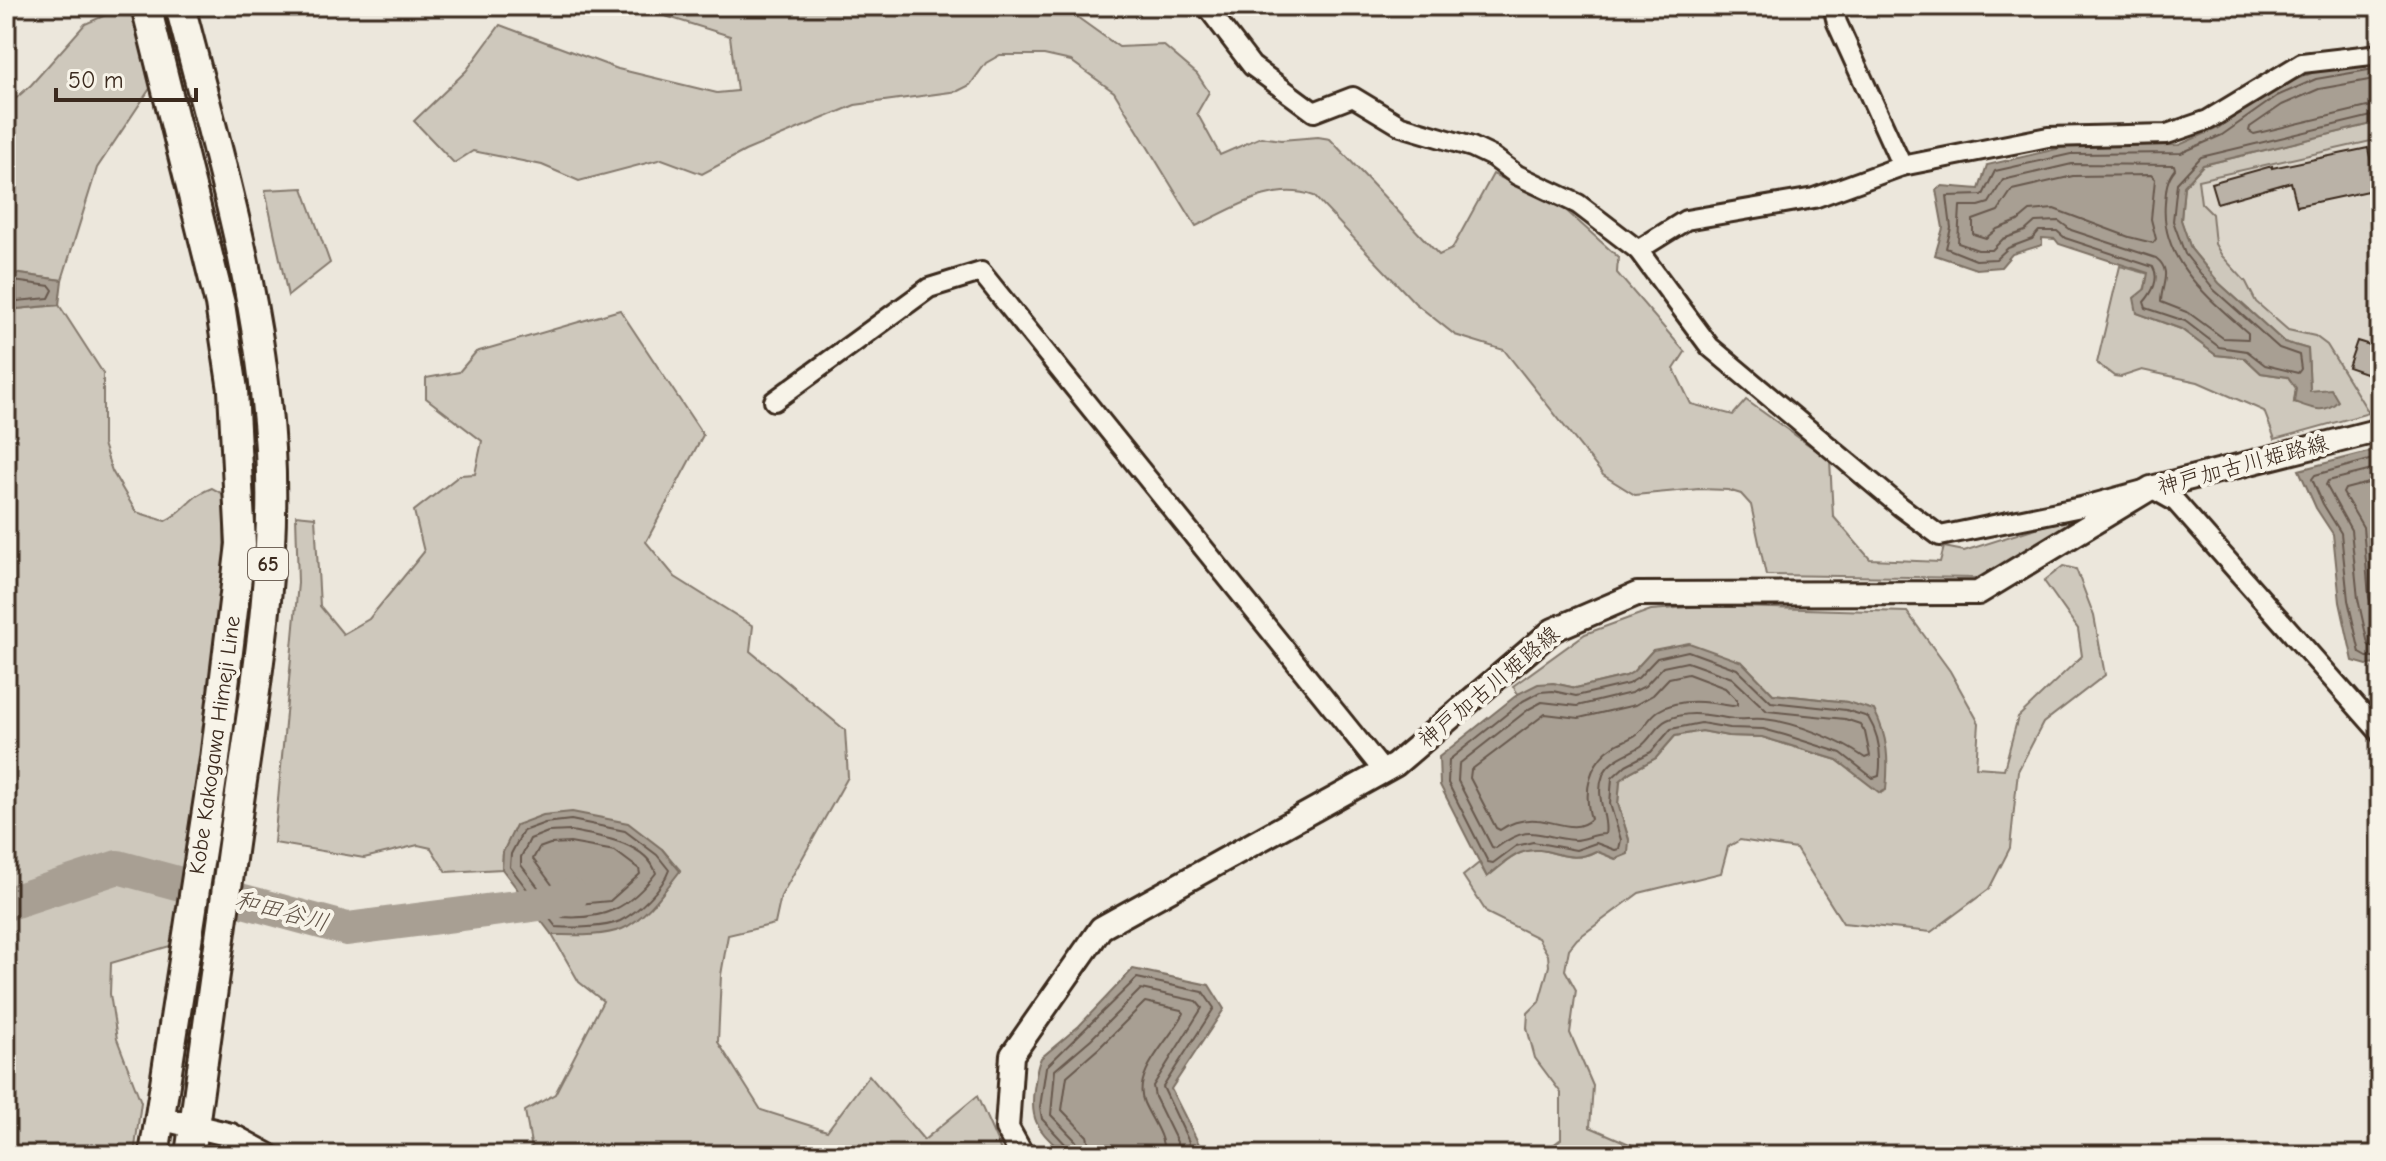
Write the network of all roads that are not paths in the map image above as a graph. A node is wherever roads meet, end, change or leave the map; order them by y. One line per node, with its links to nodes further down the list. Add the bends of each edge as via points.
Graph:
1 (146, 6): 13 (main road, Kobe Kakogawa Himeji Line / 65, via 220,304 233,390 241,544 215,759)
2 (180, 6): 14 (main road, Kobe Kakogawa Himeji Line / 65, via 245,255 270,451 260,674)
3 (1206, 6): 7 (street, via 1252,66 1314,112 1353,97 1401,126 1472,147 1578,204)
4 (1833, 6): 6 (street)
5 (2380, 54): 6 (street, via 2302,63 2208,120 2167,134 2048,137)
6 (1902, 166): 7 (street, via 1814,198 1686,220)
7 (1638, 250): 10 (street, via 1710,347 1940,536)
8 (774, 401): 12 (street, via 929,288 981,272)
9 (2380, 430): 10 (street, 神戸加古川姫路線)
10 (2151, 488): 11 (street, via 2176,502); 12 (street, 神戸加古川姫路線, via 1978,593 1637,594 1553,630)
11 (2380, 733)
12 (1384, 772): 18 (street, 神戸加古川姫路線, via 1101,928 1012,1055 1007,1128)
13 (159, 1118): 14 (street); 15 (main road, Kobe Kakogawa Himeji Line / 65)
14 (194, 1127): 16 (main road, Kobe Kakogawa Himeji Line / 65); 17 (street, via 231,1135)
15 (154, 1155)
16 (190, 1155)
17 (268, 1155)
18 (1022, 1155)

